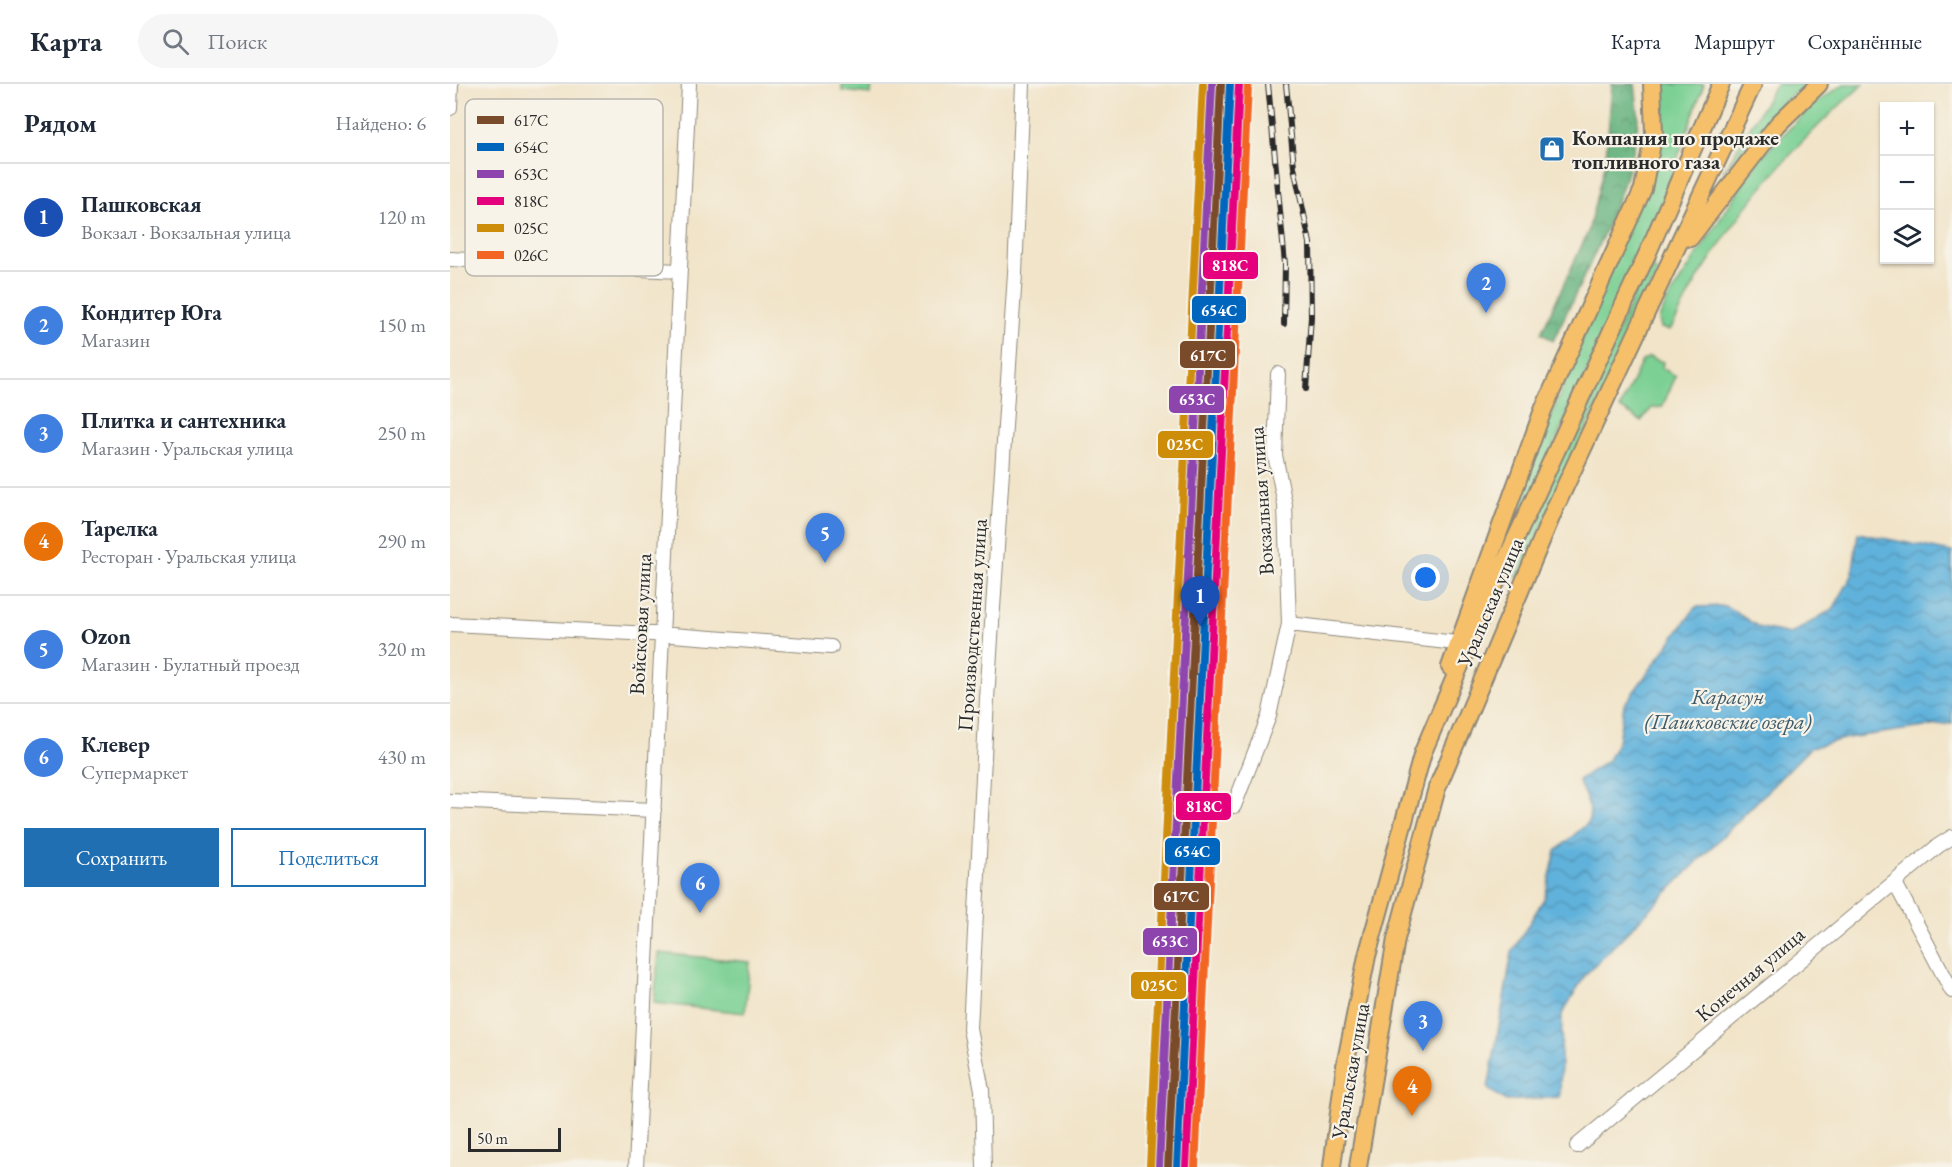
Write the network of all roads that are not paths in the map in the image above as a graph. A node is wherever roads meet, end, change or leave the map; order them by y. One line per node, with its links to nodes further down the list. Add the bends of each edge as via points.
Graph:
1 (451, 84): 8 (street)
2 (689, 84): 14 (street, Войсковая улица)
3 (1023, 84): 30 (street, Производственная улица, via 970,1029 982,1090)
4 (1652, 84): 19 (main road, via 1654,133 1642,189 1543,410)
5 (1721, 84): 9 (main road, Уральская улица)
6 (1753, 84): 12 (main road, Уральская улица)
7 (1819, 84): 12 (main road, via 1778,124)
8 (450, 108)
9 (1649, 250): 12 (main road, via 1657,245 1670,248); 21 (main road, Уральская улица)
10 (450, 259): 11 (street)
11 (465, 260)
12 (1669, 265): 32 (main road, Уральская улица, via 1555,508 1437,788 1396,939)
13 (663, 270): 14 (street)
14 (678, 271): 18 (street, Войсковая улица)
15 (1278, 374): 17 (street, Вокзальная улица, via 1275,455 1285,505)
16 (450, 624): 18 (street)
17 (1289, 624): 19 (street); 23 (street, Вокзальная улица, via 1269,716)
18 (662, 635): 20 (street); 24 (street, Войсковая улица)
19 (1456, 643): 21 (main road)
20 (831, 647)
21 (1432, 729): 31 (main road, Уральская улица, via 1397,839 1367,956 1345,1066)
22 (450, 801): 24 (street)
23 (1234, 806)
24 (654, 810): 29 (street, Войсковая улица)
25 (1952, 837): 26 (street, Конечная улица)
26 (1894, 883): 27 (street); 28 (street, Конечная улица)
27 (1952, 991)
28 (1577, 1146)
29 (636, 1167)
30 (984, 1167)
31 (1332, 1167)
32 (1358, 1167)

